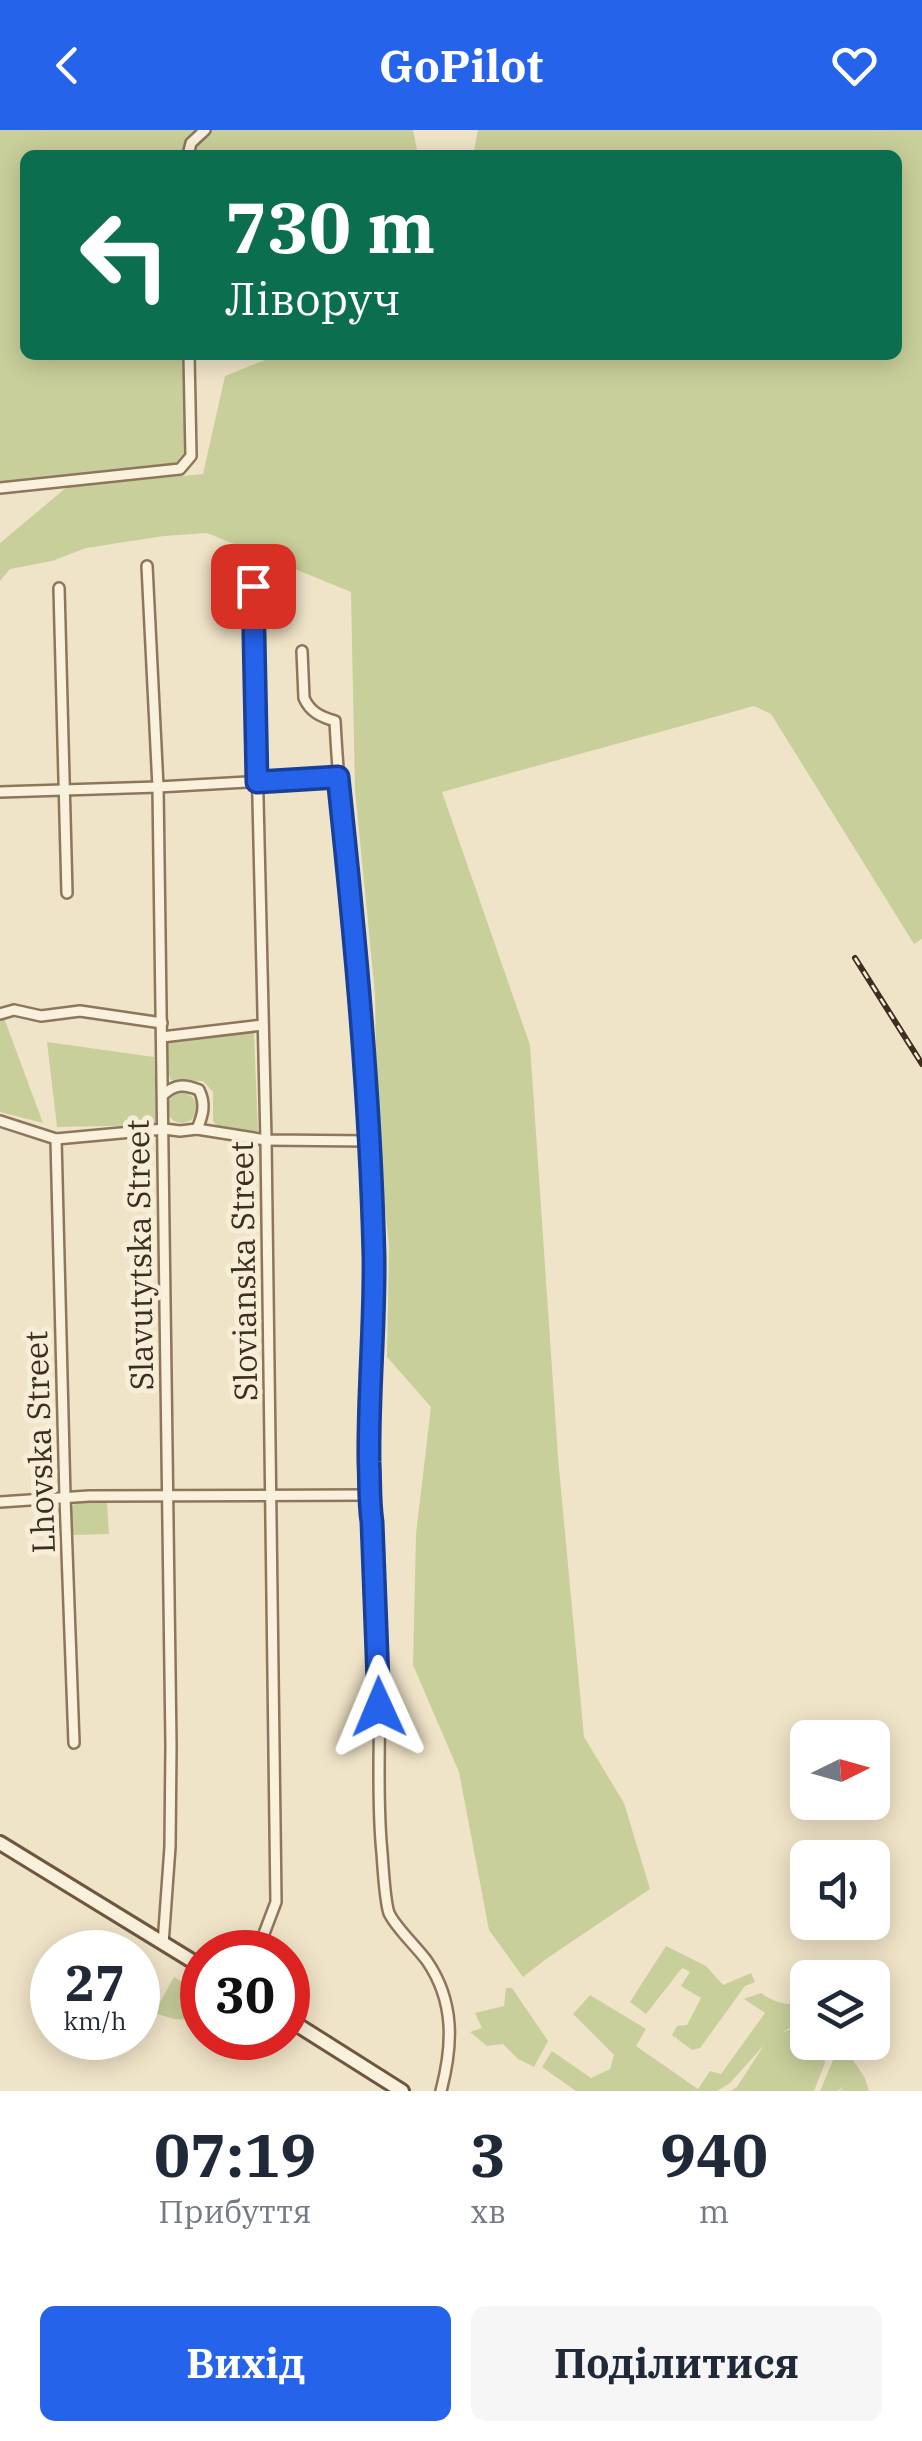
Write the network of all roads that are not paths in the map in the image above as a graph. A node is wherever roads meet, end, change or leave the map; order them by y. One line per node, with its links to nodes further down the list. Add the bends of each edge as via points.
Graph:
1 (205, 130): 2 (street)
2 (189, 150)
3 (190, 360): 4 (street, via 191,456 180,470)
4 (0, 488)
5 (147, 566): 11 (street, Slavutytska Street)
6 (253, 586): 10 (street, Slovianska Street)
7 (60, 588): 12 (street)
8 (302, 651): 9 (street, via 304,698 320,716 336,721)
9 (338, 777): 10 (street); 25 (street)
10 (257, 782): 11 (street); 17 (street, Slovianska Street)
11 (158, 787): 12 (street); 16 (street, Slavutytska Street)
12 (64, 789): 13 (street); 14 (street)
13 (0, 792)
14 (67, 893)
15 (0, 1014): 16 (street, via 80,1011)
16 (162, 1024): 18 (street, Slavutytska Street)
17 (263, 1025): 18 (street); 24 (street, Slovianska Street)
18 (162, 1036): 19 (street, Slavutytska Street)
19 (162, 1095): 21 (street, Slavutytska Street); 22 (street, via 173,1086 199,1090 204,1110)
20 (0, 1122): 23 (street)
21 (164, 1129): 22 (street); 23 (street); 26 (street, Slavutytska Street)
22 (197, 1129): 24 (street)
23 (56, 1139): 29 (street, Lhovska Street)
24 (266, 1140): 25 (street); 27 (street, Slovianska Street)
25 (371, 1141): 28 (street)
26 (168, 1496): 27 (street); 29 (street); 34 (street, Slavutytska Street, via 171,1762)
27 (271, 1496): 28 (street); 33 (street, Slovianska Street, via 276,1902)
28 (368, 1496): 38 (street, via 385,1882 389,1913 429,1964 450,2018)
29 (65, 1497): 30 (street); 31 (street, Lhovska Street)
30 (0, 1502)
31 (74, 1743)
32 (0, 1843): 34 (main road)
33 (265, 1930)
34 (163, 1944): 35 (main road)
35 (180, 1954)
36 (310, 2033): 37 (main road)
37 (402, 2091)
38 (441, 2091)

